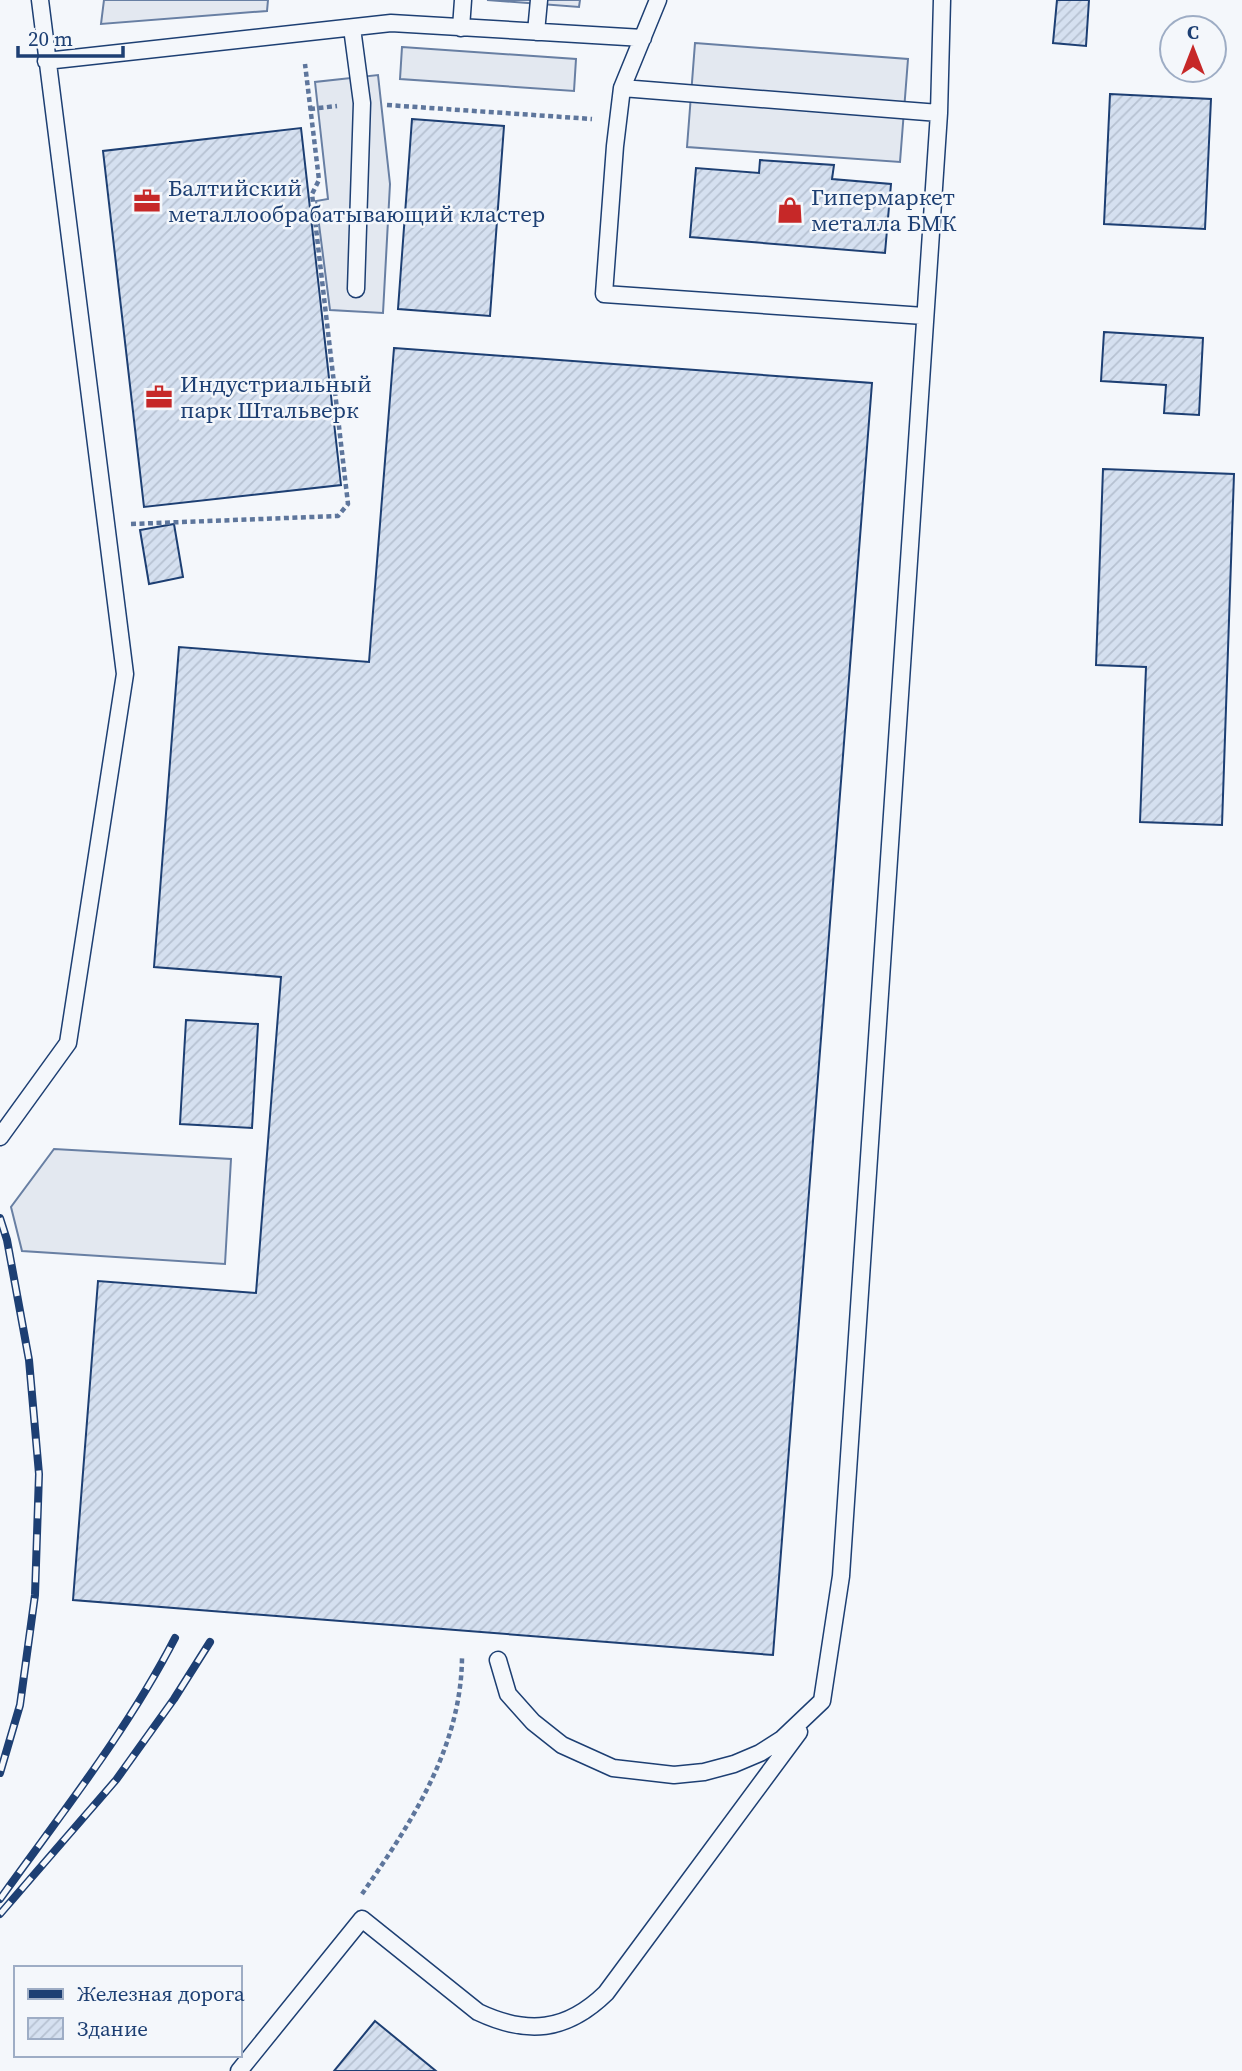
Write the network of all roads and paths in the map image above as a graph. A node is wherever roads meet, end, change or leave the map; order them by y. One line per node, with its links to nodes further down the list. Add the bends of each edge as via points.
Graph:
1 (40, 0): 10 (lane)
2 (463, 0): 7 (lane)
3 (539, 0): 8 (lane)
4 (658, 0): 9 (lane)
5 (942, 0): 15 (lane)
6 (352, 28): 7 (lane, via 391,23); 10 (lane); 13 (lane)
7 (461, 28): 8 (lane)
8 (536, 32): 9 (lane)
9 (643, 38): 12 (lane)
10 (47, 61): 19 (lane)
11 (305, 64): 14 (path)
12 (622, 88): 15 (lane); 16 (lane)
13 (362, 103): 14 (path); 16 (path); 17 (lane)
14 (310, 109): 19 (path, via 319,180 312,194 348,504 338,516)
15 (939, 113): 18 (lane)
16 (618, 121): 18 (lane, via 604,295)
17 (356, 289)
18 (924, 316): 23 (lane, via 841,1576)
19 (106, 525): 20 (lane, via 125,674 68,1043)
20 (0, 1137)
21 (462, 1658): 24 (path, via 449,1740 398,1841 357,1902)
22 (498, 1660): 23 (lane, via 508,1694 533,1723 562,1745 613,1768 674,1776 734,1764 760,1752 782,1739)
23 (822, 1701): 24 (lane, via 606,1993 571,2019 545,2026 498,2022 478,2012)
24 (362, 1919): 25 (lane)
25 (239, 2071)

